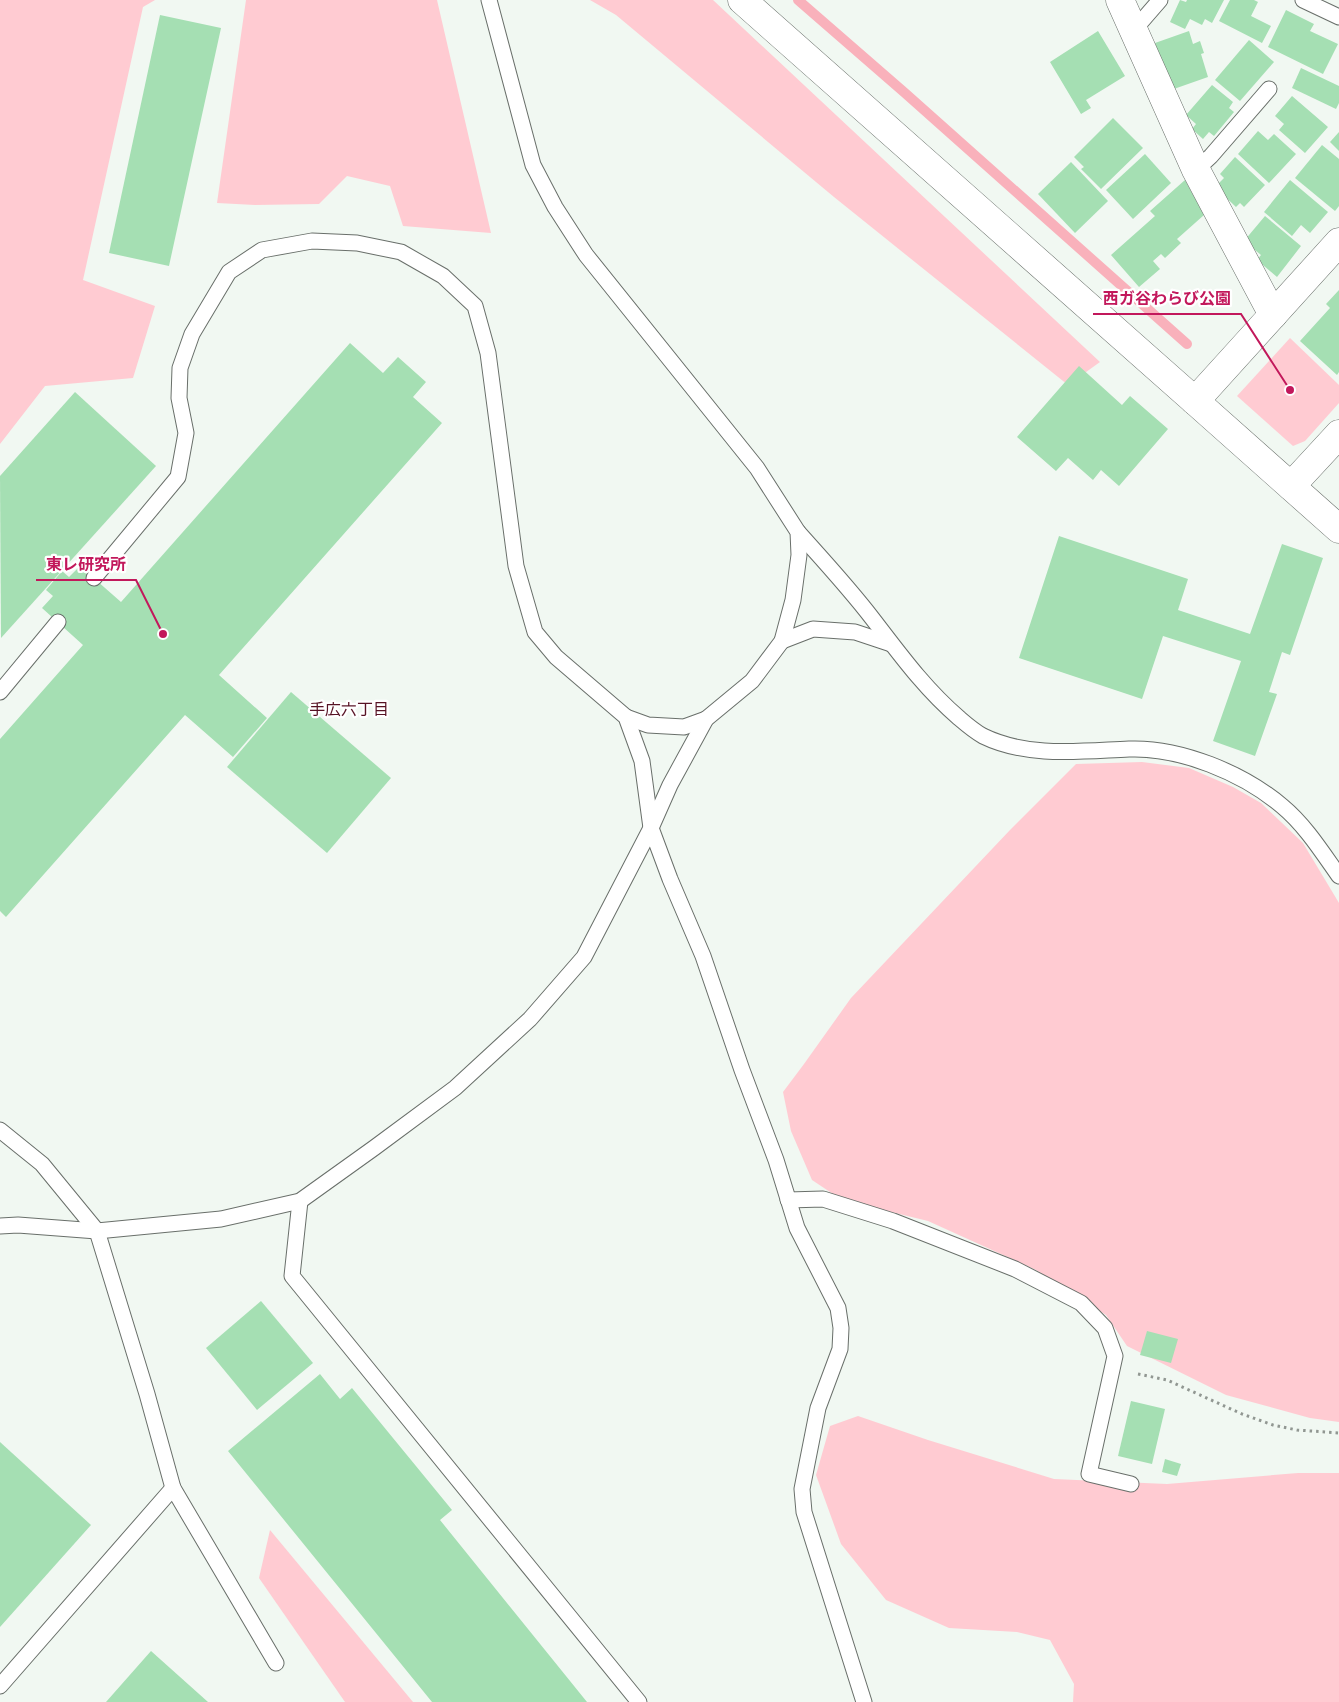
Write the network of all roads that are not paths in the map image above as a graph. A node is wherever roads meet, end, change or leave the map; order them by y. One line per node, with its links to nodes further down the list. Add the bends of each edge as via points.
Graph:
1 (489, 0): 16 (lane, via 533,165 555,207 586,255 757,468)
2 (742, 0): 12 (street)
3 (1120, 0): 7 (street)
4 (1160, 0): 7 (lane)
5 (1303, 0): 6 (lane)
6 (1339, 17)
7 (1134, 30): 9 (street)
8 (1269, 89): 9 (lane)
9 (1196, 170): 11 (street)
10 (1339, 242): 11 (street)
11 (1273, 315): 12 (street)
12 (1195, 401): 14 (street)
13 (1339, 434): 14 (street)
14 (1291, 486): 15 (street)
15 (1339, 528)
16 (798, 532): 19 (lane, via 799,555 793,600); 20 (lane)
17 (94, 578): 22 (lane, via 178,477 186,433 179,398 180,368 192,334 229,272 262,250 312,241 357,243 401,252 443,276 475,306 488,353 516,566 535,632 556,657)
18 (58, 622): 21 (lane)
19 (782, 641): 20 (lane, via 813,629 855,632); 23 (lane, via 752,681)
20 (891, 644): 25 (lane, via 940,702 982,735 1005,744 1051,751 1155,750 1202,762 1250,783 1282,806 1308,832)
21 (0, 692)
22 (626, 718): 23 (lane, via 648,725 684,727); 24 (lane, via 642,761)
23 (706, 719): 24 (lane)
24 (651, 828): 27 (lane, via 703,956); 28 (lane, via 584,958 530,1019 454,1088)
25 (1339, 876)
26 (0, 1130): 30 (lane, via 42,1164)
27 (788, 1200): 31 (lane, via 823,1199 892,1221 1015,1269 1082,1303 1105,1328 1115,1356 1089,1474); 36 (lane, via 797,1228 838,1308 840,1349 818,1408 802,1489 804,1512)
28 (300, 1201): 30 (lane, via 221,1219); 35 (lane, via 292,1276)
29 (0, 1226): 30 (lane)
30 (97, 1231): 32 (lane)
31 (1131, 1484)
32 (173, 1488): 33 (lane); 34 (lane)
33 (276, 1663)
34 (0, 1686)
35 (639, 1702)
36 (864, 1702)

